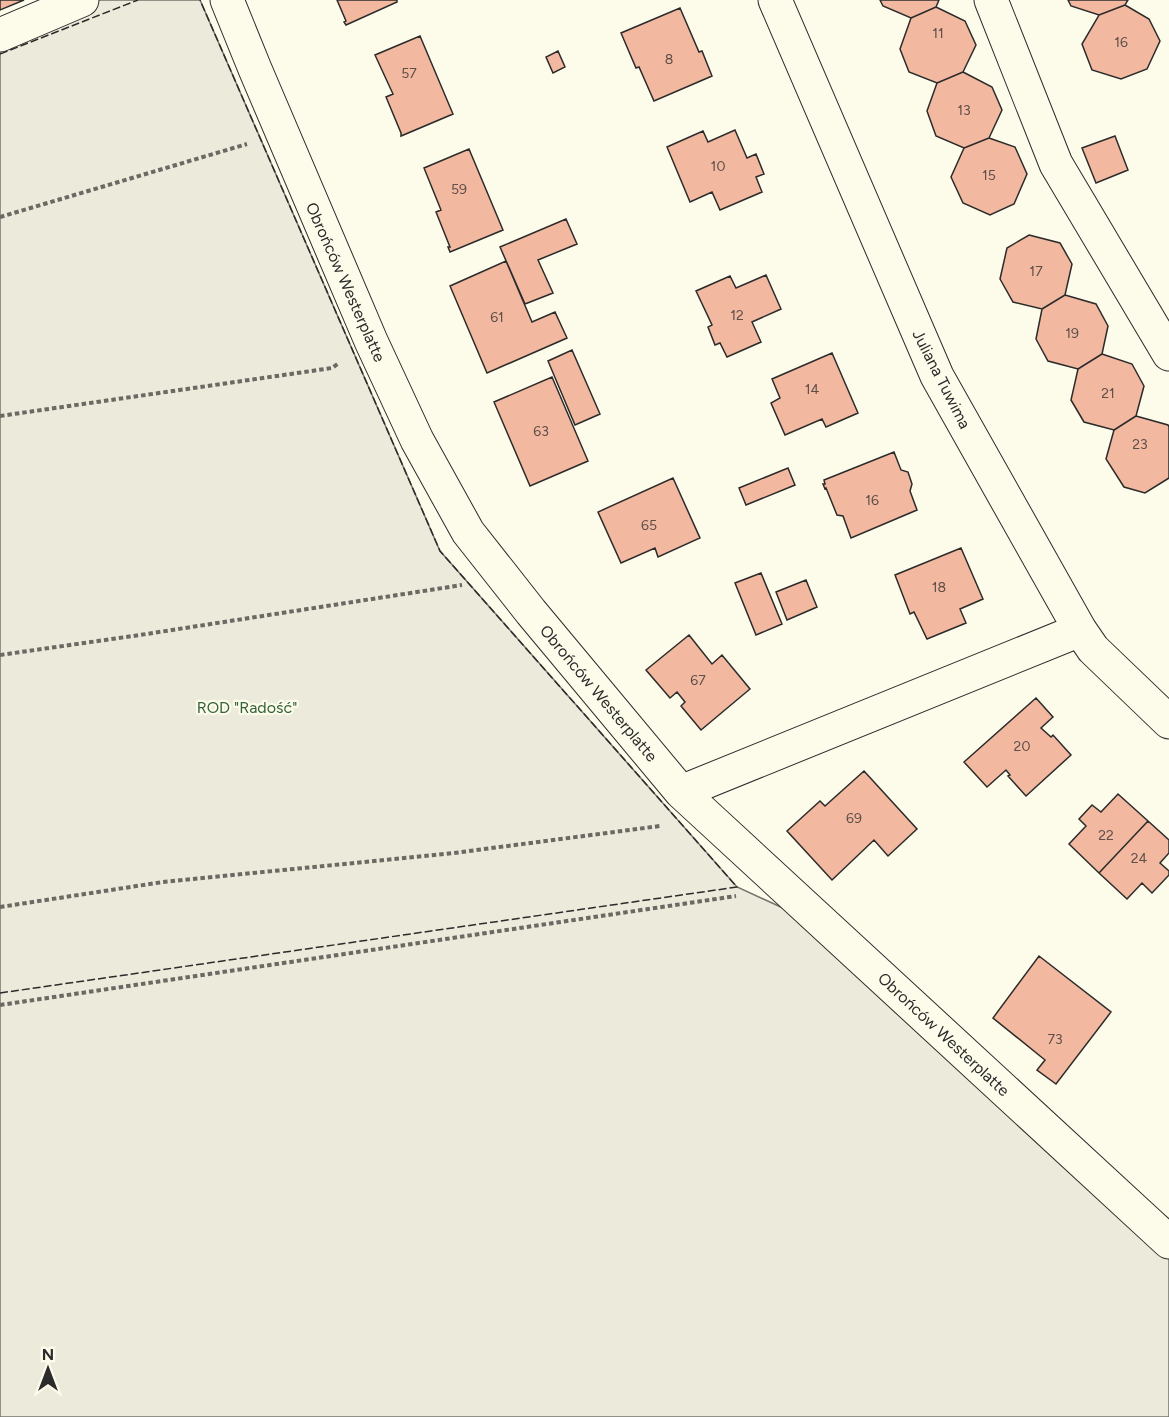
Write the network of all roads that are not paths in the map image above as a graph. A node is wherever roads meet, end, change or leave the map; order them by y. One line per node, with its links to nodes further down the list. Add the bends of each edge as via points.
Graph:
1 (82, 0): 5 (street)
2 (228, 0): 9 (street, Obrońców Westerplatte, via 371,341 417,440 468,532)
3 (775, 0): 7 (street, Juliana Tuwima, via 937,376)
4 (991, 0): 6 (street, via 1056,164)
5 (0, 35)
6 (1169, 354)
7 (1080, 630): 8 (street, Juliana Tuwima, via 1093,649); 9 (street)
8 (1169, 722)
9 (681, 792): 10 (street, Obrońców Westerplatte)
10 (1169, 1242)

